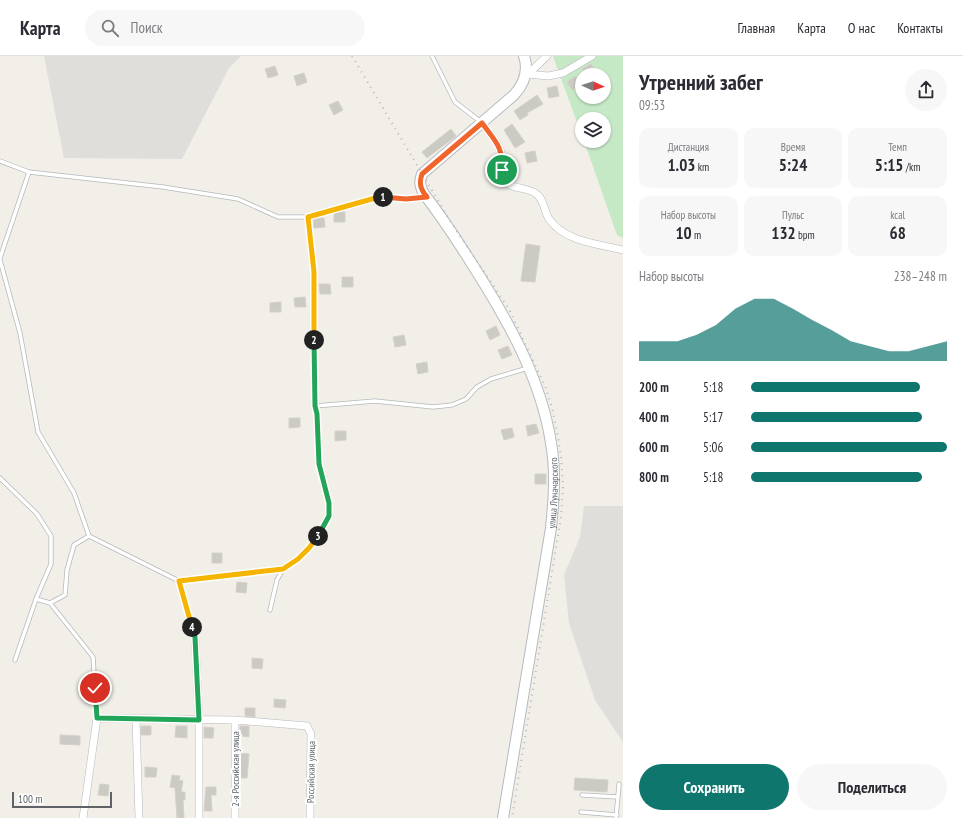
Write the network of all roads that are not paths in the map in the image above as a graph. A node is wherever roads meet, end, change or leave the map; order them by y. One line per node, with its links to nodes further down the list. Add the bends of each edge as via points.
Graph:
1 (432, 56): 6 (lane, via 455,102)
2 (524, 56): 5 (main road)
3 (547, 56): 5 (street)
4 (592, 56): 5 (street, via 562,74)
5 (527, 76): 6 (main road, via 514,95)
6 (482, 123): 9 (main road, улица Луначарского, via 422,174 420,187); 11 (street, via 500,149 502,178 506,182 536,194 551,221 563,233 579,240)
7 (0, 161): 8 (lane)
8 (29, 172): 10 (lane, via 163,187 238,199 278,217); 12 (lane)
9 (427, 197): 10 (lane, via 379,197); 13 (main road, улица Луначарского, via 490,293)
10 (308, 217): 14 (lane, via 314,272)
11 (623, 250)
12 (0, 259): 16 (lane, via 20,333 38,432 74,493)
13 (529, 368): 14 (lane, via 491,380 477,387 466,399 452,405 434,407 374,401); 38 (main road, улица Луначарского, via 551,442 554,499 544,575)
14 (315, 406): 17 (lane, via 319,464 329,503 329,516 309,548)
15 (0, 478): 19 (lane, via 37,514 51,536 51,564)
16 (89, 536): 18 (lane); 20 (lane, via 74,545 67,570 65,595)
17 (283, 569): 18 (lane); 21 (lane, via 277,580)
18 (179, 581): 22 (lane)
19 (36, 599): 20 (lane); 23 (lane)
20 (50, 603): 24 (lane, via 93,657)
21 (270, 610)
22 (195, 637): 26 (street)
23 (15, 660)
24 (97, 718): 25 (street); 33 (street)
25 (136, 719): 26 (street); 34 (street)
26 (199, 720): 27 (street); 35 (street)
27 (235, 720): 36 (street, 2-я Российская улица); 37 (street, Российская улица, via 307,726 311,734)
28 (619, 784): 30 (lane)
29 (582, 794): 30 (lane)
30 (618, 797): 32 (lane)
31 (581, 812): 32 (lane)
32 (617, 817)
33 (83, 818)
34 (139, 818)
35 (199, 818)
36 (235, 818)
37 (310, 818)
38 (503, 818)

